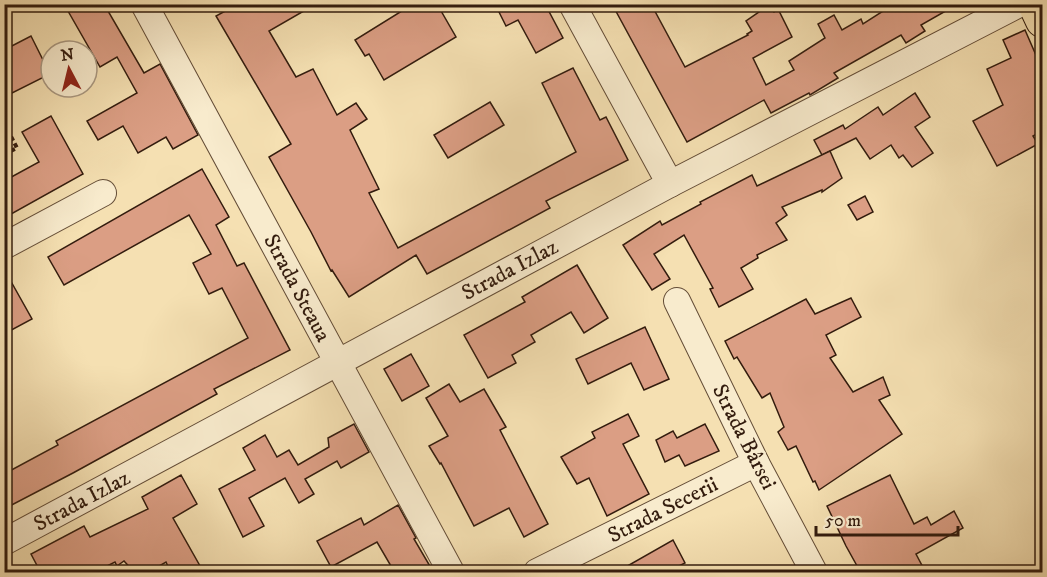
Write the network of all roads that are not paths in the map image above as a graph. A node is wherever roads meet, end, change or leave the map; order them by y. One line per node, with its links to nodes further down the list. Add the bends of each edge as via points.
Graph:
1 (572, 4): 6 (street)
2 (1020, 4): 6 (street, Strada Izlaz)
3 (1034, 4): 5 (main road)
4 (149, 6): 10 (street, Strada Steaua)
5 (1042, 21)
6 (670, 184): 10 (street, Strada Izlaz)
7 (104, 193): 8 (street)
8 (4, 246)
9 (676, 301): 11 (street, Strada Bârsei)
10 (338, 362): 12 (street, Strada Izlaz); 13 (street, Strada Steaua)
11 (756, 463): 14 (street, Strada Secerii); 15 (street, Strada Bârsei)
12 (4, 542)
13 (450, 573)
14 (537, 573)
15 (814, 573)

